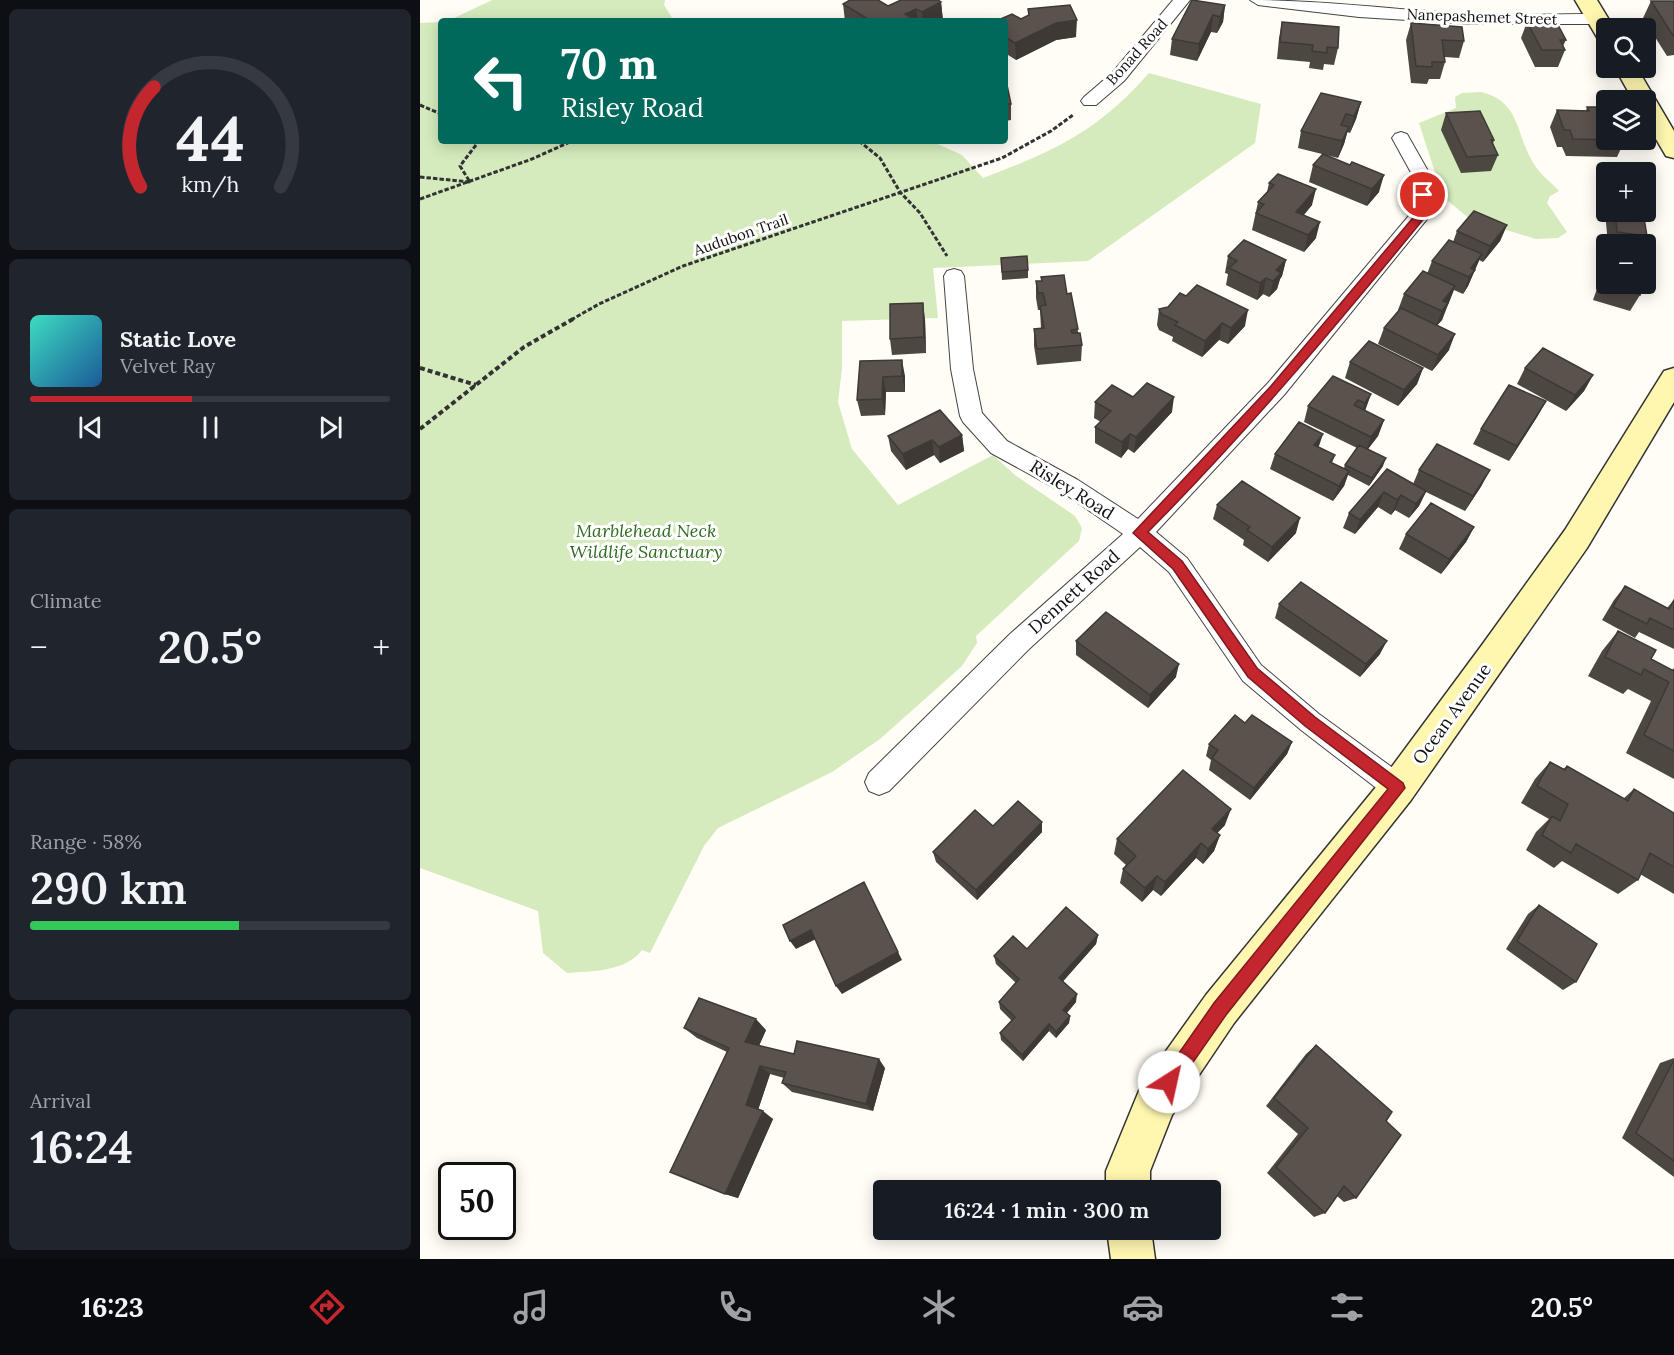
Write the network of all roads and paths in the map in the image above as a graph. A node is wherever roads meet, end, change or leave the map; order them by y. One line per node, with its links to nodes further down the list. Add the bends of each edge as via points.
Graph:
1 (1182, 0): 7 (street, Bonad Road, via 1118,77)
2 (1258, 0): 5 (street, Nanepashemet Street, via 1359,12)
3 (1586, 0): 4 (main road)
4 (1597, 18)
5 (1596, 26)
6 (1632, 78): 14 (main road)
7 (1090, 101): 17 (path, Audubon Trail, via 1051,131 1002,158)
8 (420, 105): 9 (path)
9 (438, 113)
10 (1401, 138): 24 (street, Dennett Road, via 1423,178 1422,213 1276,389)
11 (476, 144): 16 (path, via 460,166)
12 (565, 144): 16 (path)
13 (863, 144): 17 (path, via 880,158)
14 (1674, 151)
15 (420, 177): 16 (path)
16 (470, 182): 18 (path)
17 (900, 192): 19 (path, via 920,213 948,257); 22 (path, Audubon Trail, via 683,266 609,299 524,347)
18 (420, 199)
19 (954, 276): 24 (street, Risley Road, via 962,369 971,416 999,447 1070,486)
20 (420, 368): 22 (path)
21 (1674, 378): 26 (main road, Ocean Avenue, via 1576,539)
22 (476, 385): 23 (path, Audubon Trail)
23 (420, 429)
24 (1140, 533): 25 (street, Dennett Road, via 1019,642); 26 (street, Risley Road, via 1178,565 1252,673)
25 (879, 782)
26 (1398, 788): 27 (main road, Ocean Avenue, via 1220,1009 1156,1101)
27 (1128, 1180)
28 (1131, 1240): 29 (main road)
29 (1133, 1259)

